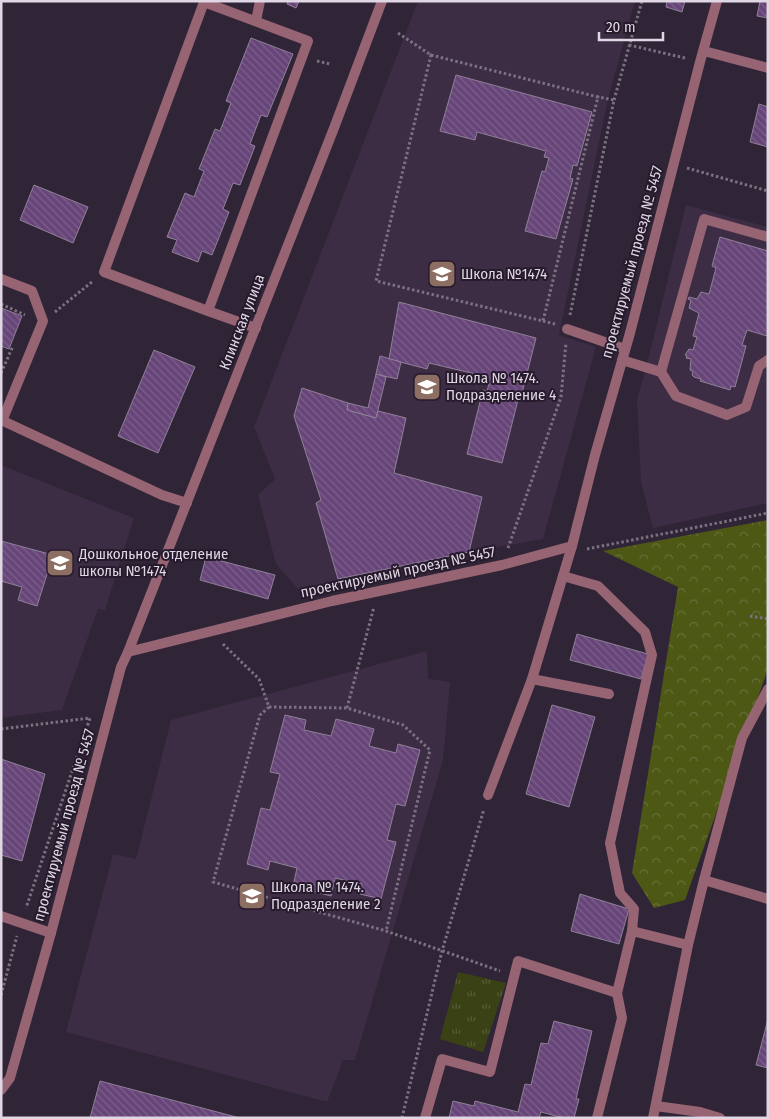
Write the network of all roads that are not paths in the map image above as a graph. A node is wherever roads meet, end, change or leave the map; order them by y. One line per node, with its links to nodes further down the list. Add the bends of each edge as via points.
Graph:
1 (260, 1): 4 (street)
2 (382, 1): 10 (street, Клинская улица)
3 (717, 1): 5 (street, проектируемый проезд № 5457)
4 (256, 21): 9 (street, via 308,41); 9 (street, via 204,2 104,272)
5 (704, 51): 6 (street); 12 (street, проектируемый проезд № 5457)
6 (768, 68)
7 (768, 237): 15 (street, via 704,219)
8 (1, 279): 16 (street, via 32,291 43,321)
9 (208, 311): 10 (street)
10 (256, 328): 17 (street, Клинская улица)
11 (567, 329): 12 (street)
12 (625, 349): 13 (street, проектируемый проезд № 5457)
13 (622, 360): 15 (street); 18 (street, проектируемый проезд № 5457)
14 (768, 360): 15 (street, via 759,366 746,407 727,415 676,396)
15 (661, 372)
16 (2, 420): 17 (street, via 162,495)
17 (187, 503): 20 (street, Клинская улица)
18 (572, 546): 19 (street); 20 (street, проектируемый проезд № 5457, via 502,565 332,600)
19 (563, 576): 21 (street); 28 (street, via 598,586 645,632 652,655 610,843 620,893 634,909)
20 (128, 652): 29 (street, проектируемый проезд № 5457, via 121,667)
21 (532, 679): 23 (street); 24 (street)
22 (768, 689): 25 (street, via 742,738)
23 (609, 694)
24 (488, 795)
25 (704, 880): 26 (street); 30 (street)
26 (768, 899)
27 (1, 916): 29 (street)
28 (632, 931): 30 (street); 31 (street)
29 (52, 932): 32 (street, проектируемый проезд № 5457, via 10,1078)
30 (688, 945): 33 (street)
31 (617, 993): 34 (street, via 518,961 490,1072 442,1059); 35 (street, via 622,1018)
32 (1, 1090)
33 (656, 1106): 36 (street); 37 (street)
34 (425, 1118)
35 (597, 1118)
36 (653, 1118)
37 (720, 1118)

